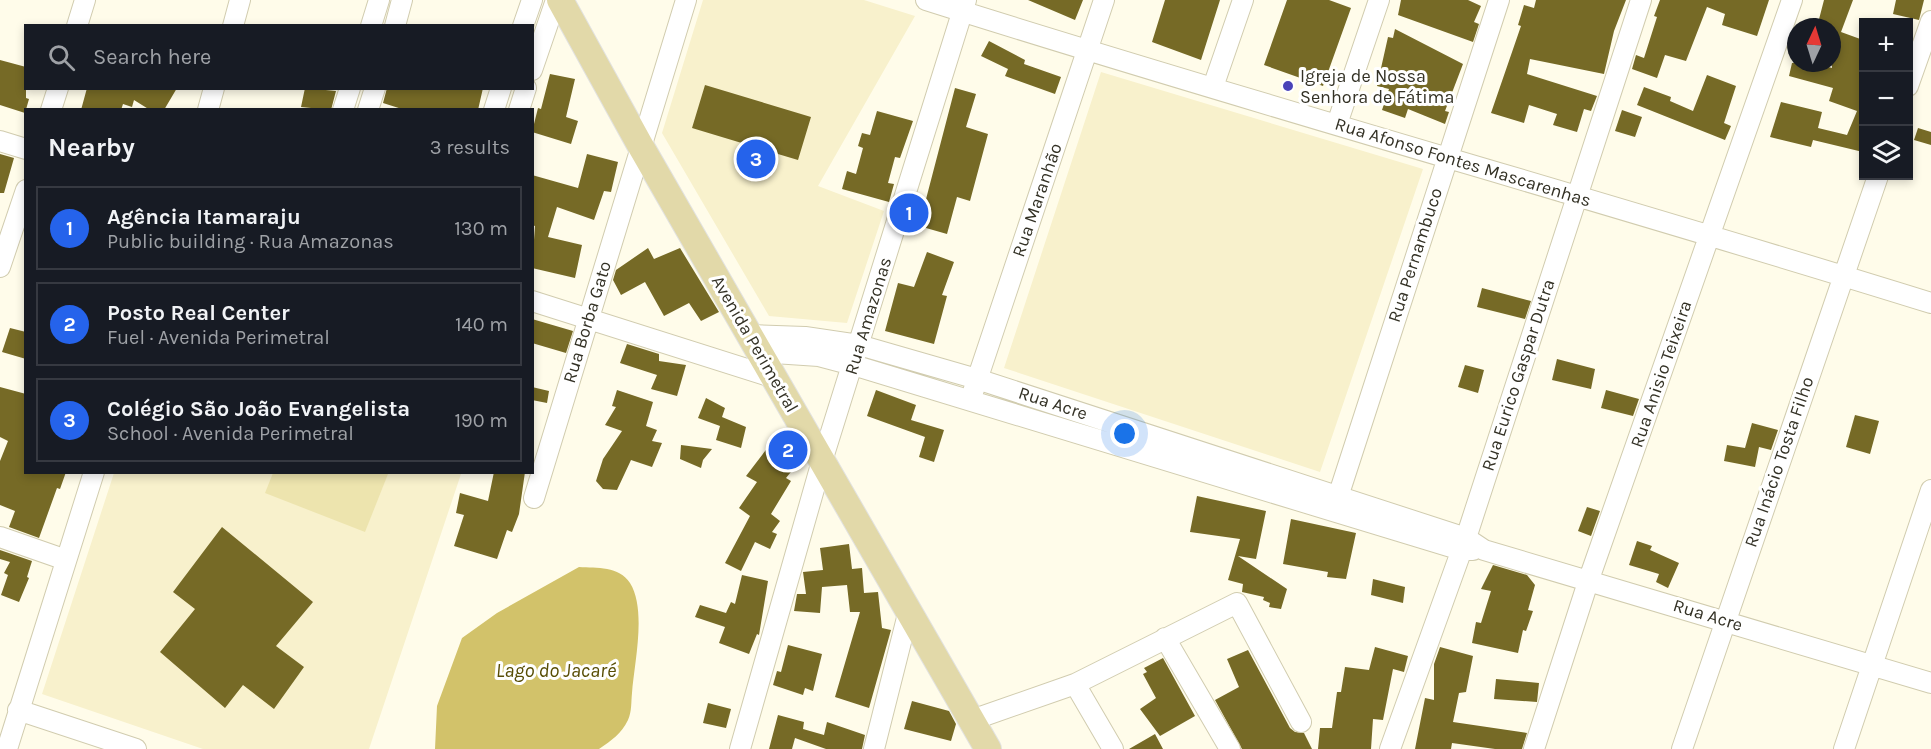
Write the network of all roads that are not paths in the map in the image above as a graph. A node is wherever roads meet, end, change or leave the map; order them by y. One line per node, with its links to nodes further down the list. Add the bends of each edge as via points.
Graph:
1 (85, 0): 17 (street)
2 (240, 0): 18 (street)
3 (379, 0): 19 (street)
4 (402, 0): 20 (street)
5 (532, 0): 21 (street)
6 (558, 0): 23 (street); 40 (main road, Avenida Perimetral)
7 (686, 0): 40 (street, Rua Borba Gato)
8 (926, 0): 15 (street, Rua Afonso Fontes Mascarenhas)
9 (1104, 0): 22 (street, Rua Maranhão)
10 (1243, 0): 25 (street)
11 (1379, 0): 38 (street)
12 (1499, 0): 42 (street, Rua Pernambuco)
13 (1641, 0): 45 (street, Rua Eurico Gaspar Dutra)
14 (1792, 0): 46 (street, Rua Anisio Teixeira)
15 (964, 6): 22 (street, Rua Afonso Fontes Mascarenhas); 53 (street, Rua Amazonas)
16 (1931, 21): 24 (street)
17 (78, 24)
18 (234, 24)
19 (372, 24)
20 (396, 24)
21 (524, 24)
22 (1088, 49): 25 (street, Rua Afonso Fontes Mascarenhas); 56 (street, Rua Maranhão)
23 (534, 65)
24 (1913, 72)
25 (1213, 87): 38 (street, Rua Afonso Fontes Mascarenhas)
26 (57, 90): 32 (street)
27 (213, 90): 33 (street)
28 (349, 90): 34 (street)
29 (374, 90): 35 (street)
30 (500, 90): 36 (street)
31 (525, 90): 37 (street)
32 (52, 108)
33 (209, 108)
34 (344, 108)
35 (369, 108)
36 (495, 108)
37 (520, 108)
38 (1337, 124): 42 (street, Rua Afonso Fontes Mascarenhas)
39 (0, 141): 41 (street)
40 (640, 145): 51 (street, Rua Borba Gato); 52 (main road, Avenida Perimetral)
41 (24, 148)
42 (1447, 158): 45 (street, Rua Afonso Fontes Mascarenhas); 62 (street, Rua Pernambuco)
43 (1877, 180): 48 (street, Rua Inácio Tosta Filho)
44 (24, 196): 47 (street)
45 (1575, 197): 46 (street, Rua Afonso Fontes Mascarenhas); 64 (street, Rua Eurico Gaspar Dutra)
46 (1710, 234): 48 (street, Rua Afonso Fontes Mascarenhas); 66 (street, Rua Anisio Teixeira)
47 (0, 267)
48 (1843, 276): 50 (street, Rua Afonso Fontes Mascarenhas); 68 (street, Rua Inácio Tosta Filho)
49 (534, 302): 51 (street)
50 (1931, 303)
51 (587, 318): 55 (street); 61 (street, Rua Borba Gato)
52 (755, 343): 53 (street, Rua Acre, via 805,337); 54 (street, Rua Acre); 55 (main road, Avenida Perimetral)
53 (859, 345): 54 (street, Rua Amazonas); 56 (street, Rua Acre)
54 (853, 364): 57 (street, Rua Acre); 58 (street, Rua Amazonas)
55 (775, 378): 58 (main road, Avenida Perimetral)
56 (977, 379): 57 (street, Rua Maranhão); 62 (street, Rua Acre)
57 (970, 400): 62 (street, Rua Acre)
58 (822, 461): 67 (main road, Avenida Perimetral); 78 (street, Rua Amazonas)
59 (93, 474): 65 (street)
60 (1931, 490): 70 (street)
61 (534, 498)
62 (1336, 503): 64 (street, Rua Acre)
63 (0, 537): 65 (street)
64 (1463, 544): 66 (street, Rua Acre); 83 (street, Rua Eurico Gaspar Dutra)
65 (66, 560): 73 (street)
66 (1589, 579): 68 (street, Rua Acre); 84 (street, Rua Anisio Teixeira)
67 (909, 610): 74 (main road, Avenida Perimetral); 79 (street)
68 (1725, 620): 70 (street, Rua Acre); 85 (street, Rua Inácio Tosta Filho)
69 (1165, 638): 72 (street); 75 (street, via 1237,603); 82 (street)
70 (1873, 665): 71 (street, Rua Acre); 86 (street)
71 (1931, 683)
72 (1075, 684): 74 (street); 81 (street)
73 (18, 710): 76 (street); 77 (street)
74 (972, 720): 80 (main road, Avenida Perimetral)
75 (1301, 722)
76 (7, 749)
77 (136, 749)
78 (740, 749)
79 (874, 749)
80 (988, 749)
81 (1113, 749)
82 (1230, 749)
83 (1390, 749)
84 (1534, 749)
85 (1682, 749)
86 (1844, 749)

